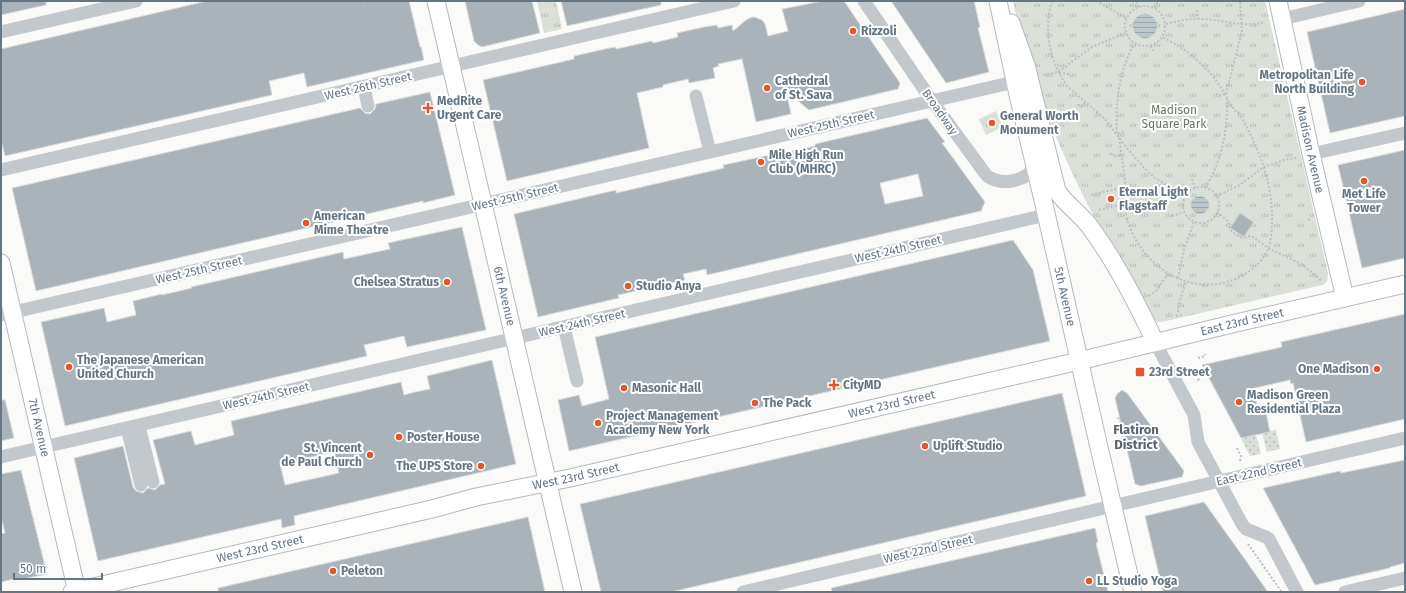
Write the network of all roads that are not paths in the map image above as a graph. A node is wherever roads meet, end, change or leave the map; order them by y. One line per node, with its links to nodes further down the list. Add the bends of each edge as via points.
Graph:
1 (136, 1): 10 (street)
2 (436, 1): 11 (main road, 6th Avenue)
3 (734, 1): 11 (street, West 26th Street)
4 (864, 1): 15 (street, Broadway)
5 (998, 1): 12 (main road, 5th Avenue)
6 (1002, 1): 12 (main road, via 1016,34)
7 (1278, 1): 9 (main road, Madison Avenue)
8 (1359, 1): 9 (street)
9 (1282, 19): 19 (main road, Madison Avenue)
10 (1, 32)
11 (452, 66): 13 (street, West 26th Street); 22 (main road, 6th Avenue)
12 (1028, 78): 15 (street, West 25th Street); 20 (main road, 5th Avenue); 30 (main road, via 1057,191 1086,222 1104,248 1145,319)
13 (364, 87): 16 (street); 21 (street, West 26th Street)
14 (696, 96): 18 (street)
15 (932, 101): 18 (street, West 25th Street); 20 (street, Broadway, via 990,178 1002,181 1016,180 1028,175)
16 (368, 106)
17 (1405, 133): 19 (street)
18 (710, 152): 22 (street, West 25th Street)
19 (1304, 156): 26 (main road, Madison Avenue)
20 (1035, 166): 23 (main road, 5th Avenue)
21 (1, 170)
22 (483, 204): 27 (street, West 25th Street); 29 (main road, 6th Avenue)
23 (1046, 215): 28 (street, West 24th Street); 31 (main road, 5th Avenue)
24 (1, 263): 27 (main road, 7th Avenue)
25 (1405, 284): 26 (main road, East 23rd Street)
26 (1345, 298): 30 (main road, East 23rd Street)
27 (7, 314): 35 (main road, 7th Avenue)
28 (564, 327): 29 (street, West 24th Street); 32 (street)
29 (515, 339): 33 (street, West 24th Street); 38 (main road, 6th Avenue)
30 (1155, 342): 31 (main road, East 23rd Street); 37 (street, via 1194,415 1198,442)
31 (1079, 361): 38 (main road, West 23rd Street); 40 (main road, 5th Avenue)
32 (577, 381)
33 (133, 427): 35 (street, West 24th Street); 39 (street)
34 (1405, 438): 37 (street, East 22nd Street)
35 (44, 448): 36 (street, West 24th Street); 42 (main road, 7th Avenue)
36 (1, 457)
37 (1219, 481): 40 (street, East 22nd Street); 46 (street, via 1246,529 1268,539)
38 (548, 482): 42 (main road, West 23rd Street); 43 (main road, 6th Avenue)
39 (147, 483)
40 (1113, 506): 44 (street, West 22nd Street); 45 (main road, 5th Avenue)
41 (1405, 578): 47 (street)
42 (76, 592)
43 (573, 592)
44 (743, 592)
45 (1133, 592)
46 (1297, 592)
47 (1345, 592)

